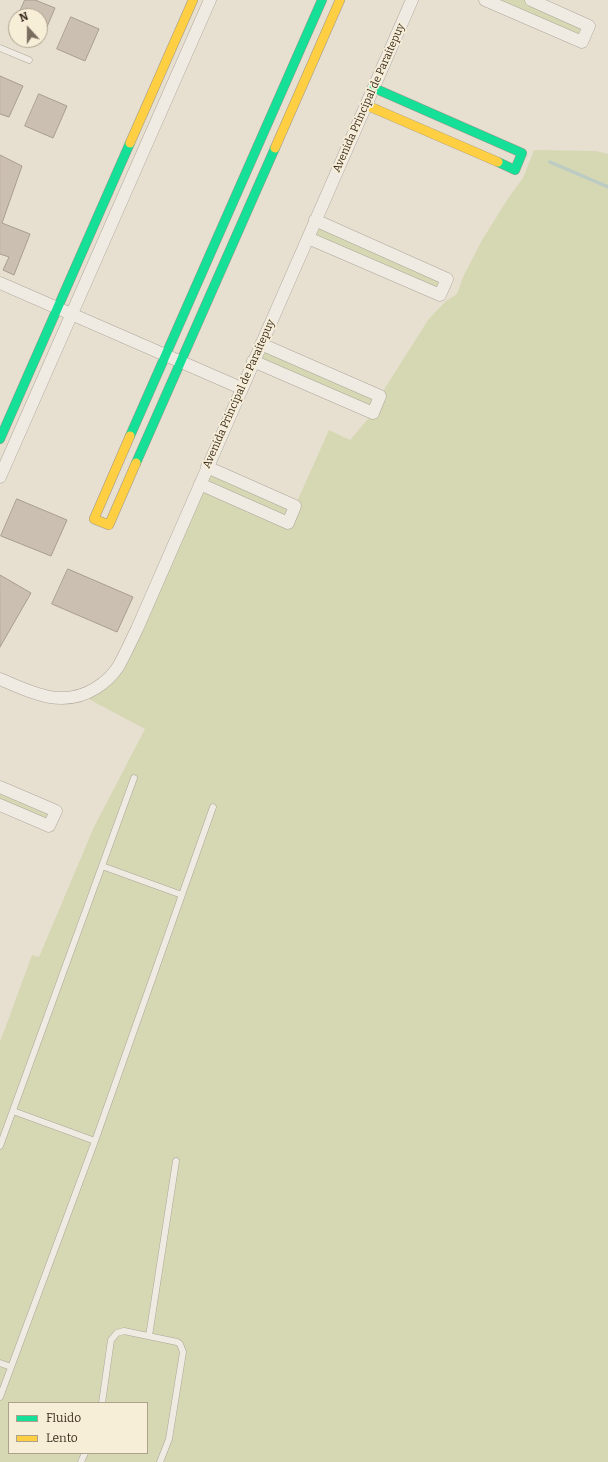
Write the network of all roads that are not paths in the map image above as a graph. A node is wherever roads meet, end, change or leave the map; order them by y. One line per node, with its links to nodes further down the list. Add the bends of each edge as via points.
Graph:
1 (193, 0): 8 (street)
2 (210, 0): 9 (street)
3 (322, 0): 12 (street)
4 (340, 0): 13 (street)
5 (412, 0): 14 (street, Avenida Principal de Paraitepuy)
6 (485, 0): 7 (street, via 582,42 589,26)
7 (531, 0)
8 (181, 27): 9 (street); 19 (street)
9 (196, 32): 20 (street)
10 (0, 48): 11 (lane)
11 (29, 60)
12 (290, 73): 13 (street); 22 (street)
13 (306, 79): 24 (street)
14 (374, 88): 15 (street, Avenida Principal de Paraitepuy); 15 (street, via 522,153 515,170)
15 (366, 105): 16 (street, Avenida Principal de Paraitepuy)
16 (315, 220): 17 (street, Avenida Principal de Paraitepuy); 17 (street, via 447,279 440,295)
17 (308, 238): 21 (street, Avenida Principal de Paraitepuy)
18 (0, 283): 19 (street)
19 (58, 308): 20 (street); 26 (street)
20 (72, 314): 22 (street); 28 (street)
21 (261, 344): 23 (street, Avenida Principal de Paraitepuy); 23 (street, via 380,396 373,413)
22 (166, 355): 24 (street); 24 (street, via 94,519 109,525)
23 (253, 361): 25 (street, Avenida Principal de Paraitepuy)
24 (181, 362): 25 (street)
25 (242, 388): 27 (street, Avenida Principal de Paraitepuy)
26 (0, 439)
27 (207, 467): 29 (street, Avenida Principal de Paraitepuy); 29 (street, via 295,506 288,523)
28 (0, 476)
29 (200, 484): 30 (street, Avenida Principal de Paraitepuy, via 123,658 110,676 91,691 60,699 35,694)
30 (0, 679)
31 (134, 778): 35 (lane)
32 (0, 787): 33 (street, via 56,811 49,826)
33 (0, 805)
34 (213, 807): 36 (lane)
35 (102, 866): 36 (lane); 37 (lane)
36 (182, 895): 38 (lane)
37 (13, 1111): 38 (lane); 39 (lane)
38 (95, 1141): 43 (lane)
39 (0, 1146)
40 (176, 1161): 41 (lane)
41 (149, 1336): 45 (lane, via 124,1331 113,1336); 46 (lane, via 177,1342 183,1352 169,1439)
42 (0, 1363): 43 (lane)
43 (11, 1367): 44 (lane)
44 (0, 1397)
45 (102, 1402)
46 (160, 1462)

